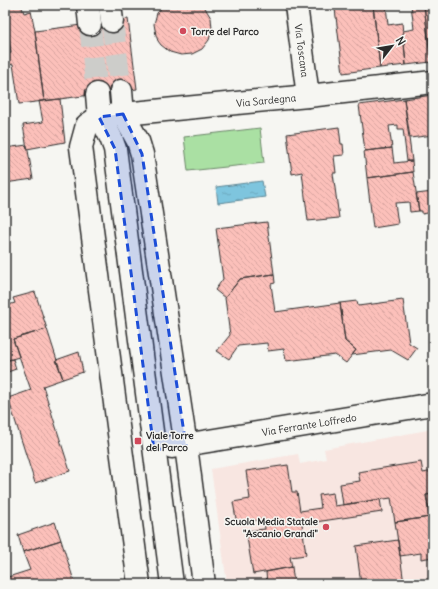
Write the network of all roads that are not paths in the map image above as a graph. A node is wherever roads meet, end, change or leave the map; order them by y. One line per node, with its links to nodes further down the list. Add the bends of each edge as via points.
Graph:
1 (296, 5): 5 (street, Via Toscana)
2 (433, 82): 5 (street, Via Sardegna)
3 (121, 92): 6 (street)
4 (97, 94): 7 (street)
5 (308, 96): 6 (street, Via Sardegna)
6 (123, 114): 7 (street, Via Sardegna); 9 (street, via 142,154)
7 (99, 117): 10 (street, via 115,150); 11 (street, via 87,125 81,146)
8 (433, 404): 9 (street, Via Ferrante Loffredo)
9 (186, 446): 10 (street, Via Ferrante Loffredo); 13 (street)
10 (154, 450): 12 (street)
11 (139, 584)
12 (172, 584)
13 (204, 584)

